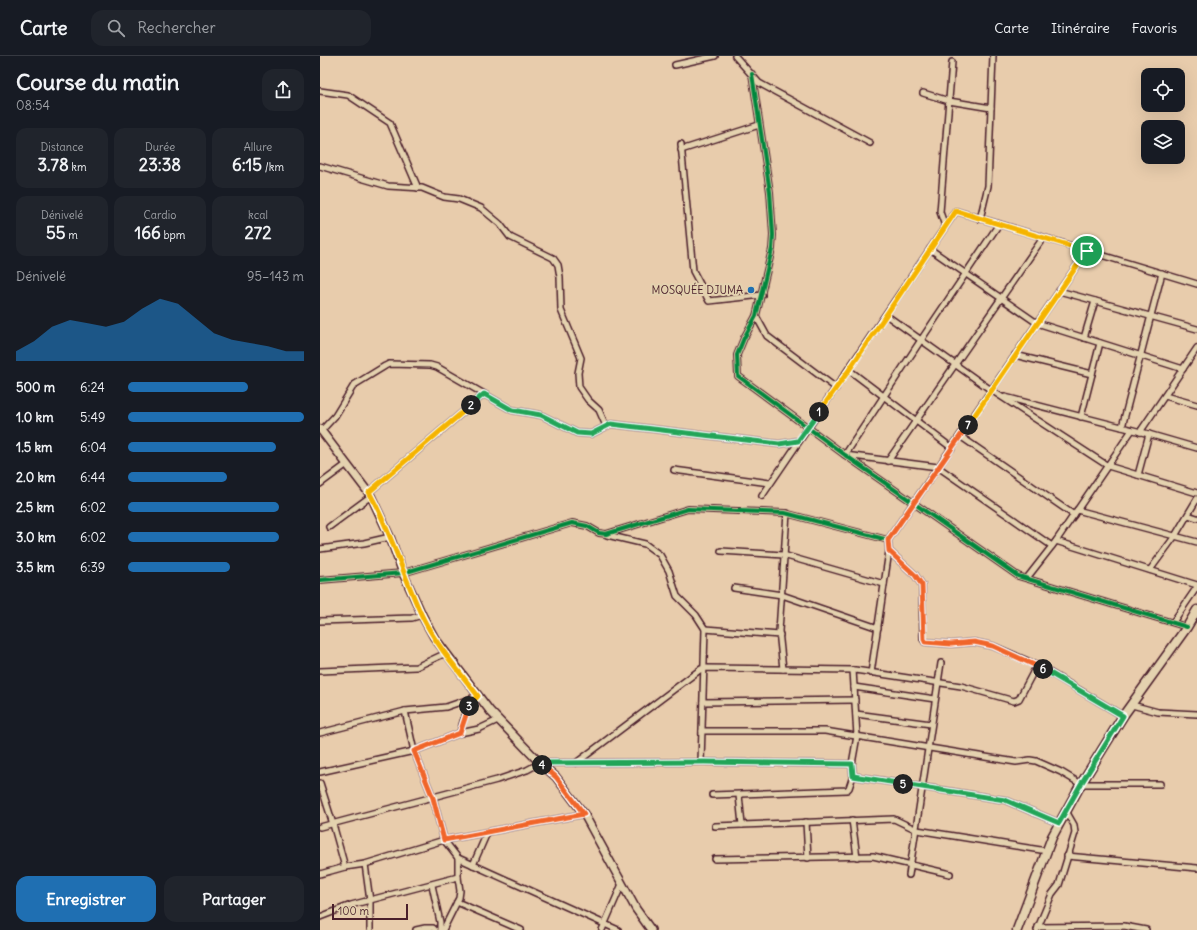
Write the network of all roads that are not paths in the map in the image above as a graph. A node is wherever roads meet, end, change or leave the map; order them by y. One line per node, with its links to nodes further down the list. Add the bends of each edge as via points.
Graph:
1 (715, 56): 5 (street)
2 (735, 56): 6 (street)
3 (993, 56): 10 (street)
4 (952, 62): 9 (street)
5 (675, 65)
6 (752, 74): 11 (street); 12 (street, via 759,83)
7 (320, 91): 14 (street, via 348,94 390,123)
8 (923, 93): 9 (street)
9 (948, 101): 10 (street); 17 (street, via 940,212)
10 (991, 108): 15 (street, via 988,186)
11 (759, 125): 25 (street, via 770,192 773,235); 25 (street, via 681,147 694,271 709,301)
12 (870, 143)
13 (320, 166): 14 (street, via 388,186)
14 (418, 188): 52 (street, via 481,208 500,224 510,237 553,258 558,265 560,277 561,310 581,358 579,387 599,410)
15 (980, 218): 16 (street); 17 (street, via 956,211)
16 (999, 224): 18 (street); 21 (street)
17 (945, 226): 19 (street)
18 (1043, 238): 20 (street); 26 (street)
19 (930, 249): 21 (street); 28 (street)
20 (1087, 251): 22 (street); 24 (street)
21 (966, 273): 26 (street); 34 (street)
22 (1162, 273): 23 (street); 30 (street)
23 (1197, 284)
24 (1059, 291): 27 (street); 31 (street)
25 (762, 295): 29 (street)
26 (1001, 298): 31 (street); 39 (street)
27 (1095, 301): 30 (street); 33 (street)
28 (886, 315): 34 (street); 41 (street)
29 (756, 316): 43 (street, via 767,336); 53 (street, via 737,355 738,376)
30 (1151, 316): 32 (street); 38 (street)
31 (1037, 323): 33 (street); 37 (street)
32 (1197, 329)
33 (1084, 338): 35 (street)
34 (921, 340): 39 (street); 47 (street)
35 (1100, 343): 38 (street); 42 (street)
36 (1197, 348): 40 (street)
37 (1016, 355): 42 (street); 44 (street)
38 (1140, 356): 40 (street); 54 (street)
39 (955, 364): 44 (street); 51 (street)
40 (1183, 369): 48 (street)
41 (849, 370): 43 (street); 47 (street)
42 (1092, 374): 50 (street)
43 (836, 388): 53 (street)
44 (991, 390): 46 (street); 59 (street)
45 (484, 394): 52 (street, via 512,410 541,415 577,433 591,434); 55 (street, via 430,365 389,364 354,385 335,416); 73 (street)
46 (999, 395): 50 (street); 66 (street)
47 (884, 396): 51 (street); 63 (street)
48 (1165, 396): 49 (street); 57 (street)
49 (1197, 405)
50 (1081, 416): 54 (street)
51 (915, 420): 61 (street); 64 (street)
52 (606, 426): 60 (street, via 611,424 779,444)
53 (808, 427): 60 (street); 63 (street)
54 (1122, 427): 56 (street)
55 (321, 430): 65 (street)
56 (1132, 430): 57 (street); 66 (street)
57 (1140, 432): 58 (street)
58 (1149, 434): 62 (street); 69 (street)
59 (960, 436): 61 (street); 79 (street)
60 (798, 441): 70 (street)
61 (952, 448): 67 (street)
62 (1197, 448)
63 (845, 455): 64 (street); 76 (street)
64 (888, 461): 67 (street)
65 (347, 464): 71 (street); 73 (street)
66 (1108, 466): 69 (street); 77 (street)
67 (938, 467): 76 (street); 89 (street)
68 (674, 470): 70 (street)
69 (1138, 475): 72 (street)
70 (770, 483): 74 (street)
71 (320, 484)
72 (1197, 493)
73 (370, 494): 82 (street); 85 (street)
74 (762, 496)
75 (1197, 499): 80 (street)
76 (914, 502): 86 (street); 96 (street, via 1018,576)
77 (1077, 510): 79 (street); 84 (street)
78 (787, 513): 83 (street, via 688,509); 86 (street); 93 (street)
79 (1074, 515): 87 (street)
80 (1188, 515): 81 (street); 84 (street)
81 (1197, 518)
82 (329, 527)
83 (606, 534): 95 (street, via 572,523); 108 (street, via 639,541 660,555 669,571 677,596 696,615)
84 (1175, 536): 88 (street); 94 (street)
85 (390, 537): 90 (street); 95 (street)
86 (888, 540): 92 (street)
87 (1056, 541): 89 (street); 94 (street)
88 (1197, 542)
89 (1052, 546): 96 (street)
90 (320, 549)
91 (721, 551): 93 (street)
92 (889, 551): 98 (street); 112 (street, via 922,585 925,642 974,642 993,646)
93 (785, 555): 98 (street); 101 (street)
94 (1150, 570): 99 (street)
95 (403, 573): 97 (street); 103 (street)
96 (1027, 578): 105 (street)
97 (320, 580)
98 (884, 584): 107 (street)
99 (1197, 586): 105 (street)
100 (734, 588): 101 (street)
101 (782, 595): 107 (street); 109 (street)
102 (1197, 610): 106 (main road)
103 (422, 615): 104 (street, via 412,618); 110 (street)
104 (320, 621)
105 (1173, 622): 106 (street)
106 (1187, 627): 124 (main road)
107 (878, 628): 117 (street)
108 (705, 629): 109 (street); 113 (street)
109 (780, 635): 114 (street)
110 (446, 653): 116 (street, via 416,667); 120 (street)
111 (940, 663): 118 (street)
112 (1037, 665): 118 (street, via 1019,699 1014,701 961,686); 128 (street)
113 (704, 668): 114 (street); 123 (street); 139 (street)
114 (783, 669): 115 (street)
115 (853, 670): 117 (street); 119 (street)
116 (320, 671)
117 (871, 673): 118 (street)
118 (938, 683): 121 (street)
119 (854, 687): 121 (street); 122 (street)
120 (478, 696): 125 (street, via 446,707); 129 (street); 133 (street, via 468,708)
121 (935, 699): 130 (street)
122 (855, 700): 123 (street); 126 (street)
123 (703, 702): 131 (street)
124 (1132, 705): 127 (street, via 1158,712); 128 (main road)
125 (405, 711): 132 (street); 136 (street)
126 (856, 714): 130 (street); 134 (street)
127 (1197, 714)
128 (1123, 716): 144 (main road)
129 (498, 720): 133 (street, via 480,729); 138 (street)
130 (931, 724): 135 (street)
131 (702, 731): 134 (street, via 825,731); 137 (street)
132 (320, 733)
133 (460, 733): 136 (street)
134 (857, 736): 135 (street); 140 (street)
135 (928, 747): 144 (street, via 1016,762 1036,761); 146 (street)
136 (414, 751): 141 (street); 149 (street)
137 (701, 762): 139 (street); 140 (street)
138 (540, 763): 139 (street); 149 (street, via 497,780); 151 (street, via 556,777)
139 (576, 763)
140 (852, 764): 142 (street)
141 (320, 772)
142 (853, 776): 146 (street); 148 (street, via 847,790)
143 (320, 783): 155 (street)
144 (1081, 784): 145 (street); 150 (main road)
145 (1160, 784)
146 (922, 787): 154 (street, via 1005,800); 159 (street)
147 (712, 795): 148 (street)
148 (739, 795): 156 (street)
149 (433, 798): 155 (street); 161 (street)
150 (1066, 811): 154 (main road); 163 (street, via 1074,825)
151 (584, 814): 160 (street); 177 (street)
152 (852, 820): 153 (street); 159 (street, via 894,819); 164 (street)
153 (806, 822): 156 (street); 166 (street)
154 (1059, 823): 162 (main road)
155 (333, 824): 158 (street); 171 (street)
156 (742, 825): 157 (street)
157 (715, 826)
158 (320, 827)
159 (916, 829): 162 (street); 170 (street)
160 (487, 833): 161 (street); 169 (street)
161 (444, 840): 165 (street); 168 (street)
162 (1047, 851): 194 (main road)
163 (1067, 856): 172 (street); 183 (street, via 1059,885 1052,894)
164 (857, 857): 166 (street); 170 (street, via 873,856)
165 (458, 858): 169 (street); 176 (street)
166 (808, 858): 167 (street)
167 (715, 859)
168 (365, 864): 171 (street); 179 (street)
169 (473, 865): 182 (street)
170 (910, 865): 174 (street); 175 (street)
171 (345, 867): 173 (street)
172 (1197, 868)
173 (320, 874)
174 (950, 874)
175 (909, 875)
176 (458, 877): 178 (street); 180 (street, via 460,891)
177 (622, 884): 182 (street); 193 (street)
178 (432, 885): 179 (street); 188 (street)
179 (370, 901): 181 (street); 185 (street)
180 (457, 902): 189 (street); 190 (street)
181 (320, 916)
182 (605, 924): 191 (street); 192 (street)
183 (1038, 928): 184 (street)
184 (1075, 928): 195 (street, via 1124,926)
185 (370, 930)
186 (416, 930): 187 (street)
187 (435, 930)
188 (440, 930)
189 (444, 930)
190 (521, 930)
191 (602, 930)
192 (618, 930)
193 (651, 930)
194 (1017, 930)
195 (1146, 930)

